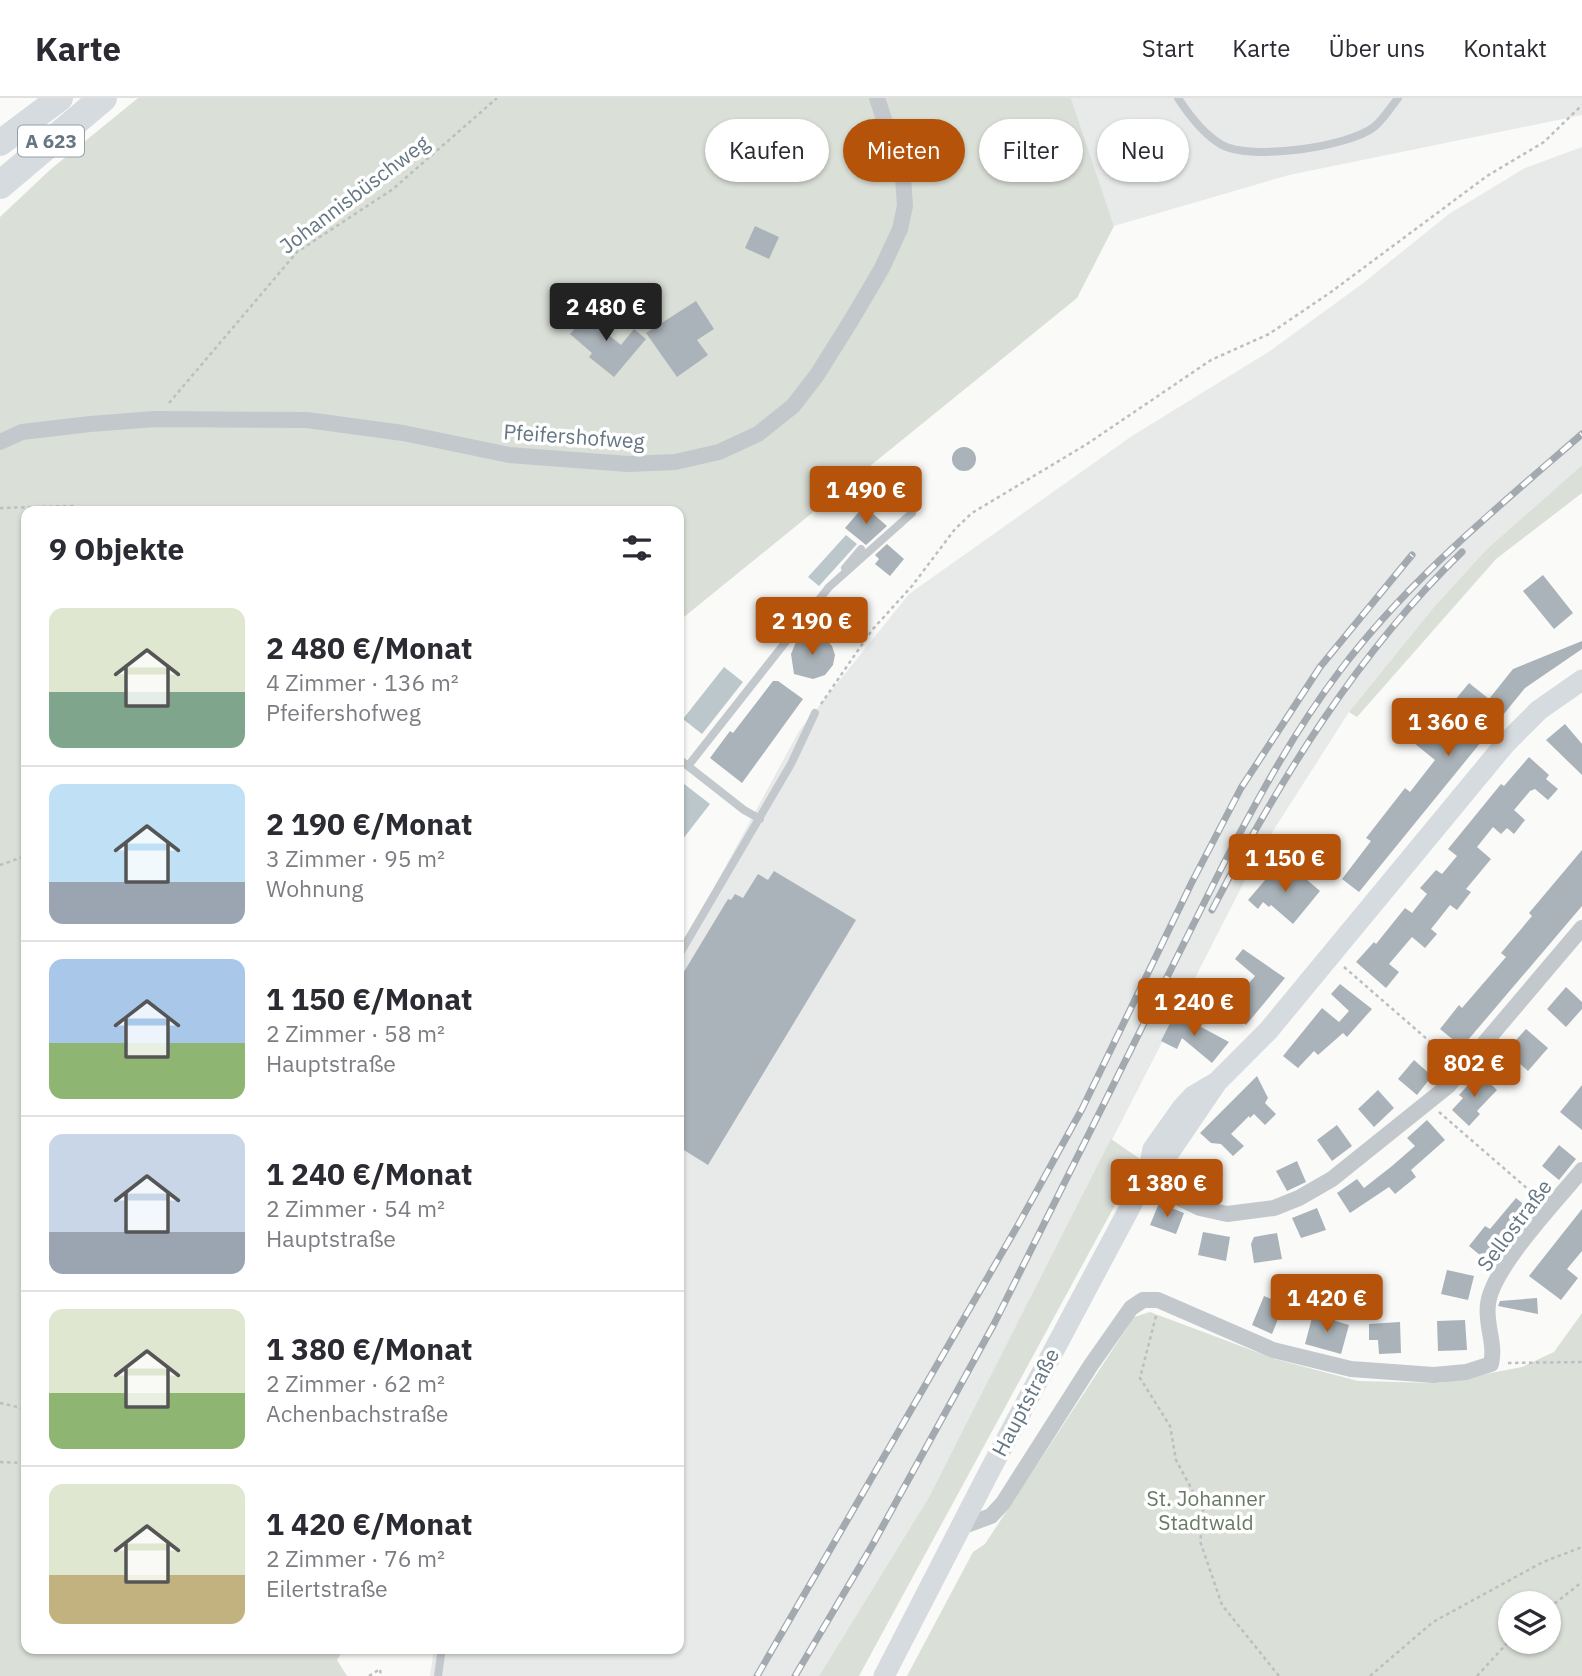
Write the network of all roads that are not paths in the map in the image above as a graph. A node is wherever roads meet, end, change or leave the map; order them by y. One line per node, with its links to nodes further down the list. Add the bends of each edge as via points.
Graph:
1 (60, 98): 6 (highway, A 623)
2 (103, 98): 7 (highway, A 623)
3 (877, 98): 8 (street, Pfeifershofweg, via 903,177 905,205 900,229 882,268 793,406 758,434 719,452 675,462 628,464 509,455 403,433 307,420 155,419 22,432)
4 (1178, 98): 5 (lane, via 1192,120 1223,146 1267,153 1338,144 1373,127)
5 (1398, 98)
6 (0, 143)
7 (0, 185)
8 (0, 442)
9 (912, 513): 11 (lane)
10 (861, 549): 11 (lane)
11 (829, 587): 15 (lane)
12 (1582, 680): 20 (main road, Hauptstraße, via 1539,709 1505,744 1276,1022 1217,1082 1166,1157)
13 (815, 713): 16 (lane)
14 (684, 763): 15 (lane)
15 (688, 766): 16 (lane)
16 (760, 819): 18 (lane)
17 (1582, 928): 20 (street, via 1448,1086 1332,1179 1299,1198 1274,1208 1227,1214 1200,1208)
18 (684, 947)
19 (1582, 1170): 21 (street, Sellostraße, via 1496,1279 1488,1305 1493,1357 1466,1372 1434,1375 1351,1369 1273,1350 1158,1300 1143,1300 1131,1308 1091,1365 1003,1503 991,1516)
20 (1146, 1177): 21 (main road, Hauptstraße)
21 (961, 1527): 24 (main road, Hauptstraße)
22 (441, 1654): 23 (lane)
23 (438, 1676)
24 (884, 1676)

